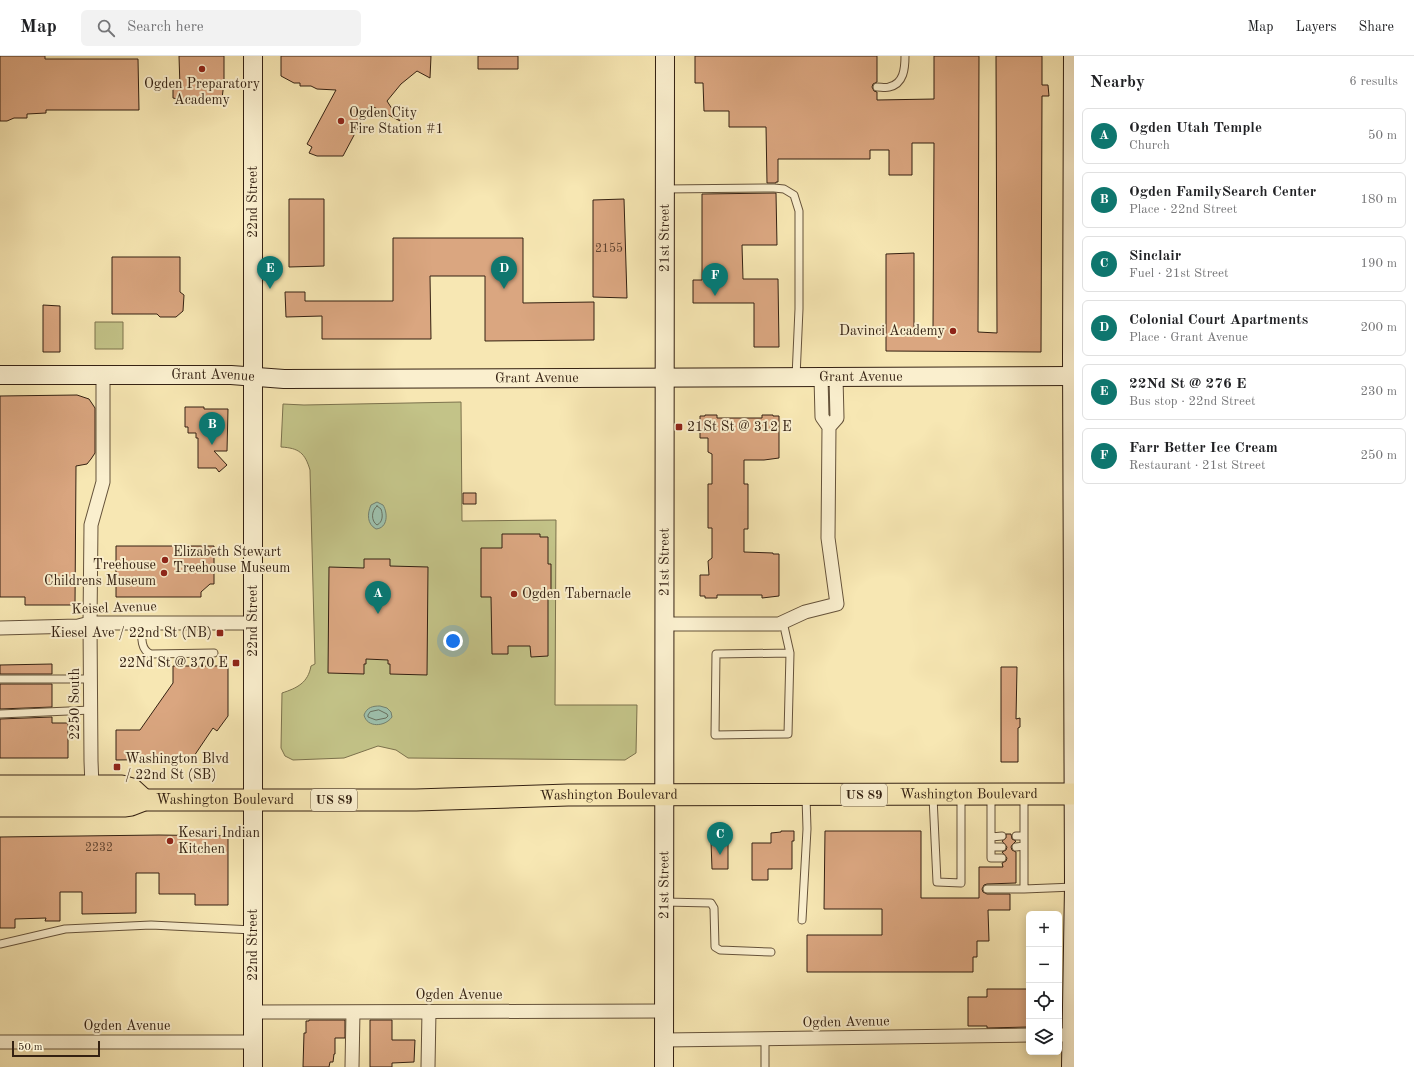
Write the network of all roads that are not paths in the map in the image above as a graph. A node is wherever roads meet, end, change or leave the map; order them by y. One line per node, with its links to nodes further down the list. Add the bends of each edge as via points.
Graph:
1 (253, 56): 12 (street, 22nd Street)
2 (665, 56): 8 (street, 21st Street)
3 (905, 56): 6 (lane, via 904,72 898,83 890,87)
4 (1073, 56): 5 (street)
5 (1074, 80): 7 (street)
6 (877, 87)
7 (1073, 170): 11 (street)
8 (664, 189): 13 (lane, via 774,188 784,189 794,195 799,210); 15 (street, 21st Street)
9 (103, 374): 10 (street, Grant Avenue); 12 (street, Grant Avenue); 18 (street, 2250 South, via 104,474 91,525)
10 (0, 375)
11 (1073, 376): 14 (street, Grant Avenue); 21 (street)
12 (252, 377): 15 (street, Grant Avenue); 19 (street, 22nd Street)
13 (796, 377): 14 (street, Grant Avenue); 15 (street, Grant Avenue)
14 (829, 377): 17 (street, via 837,418 829,427 828,538 837,604 805,612)
15 (664, 378): 20 (street, 21st Street)
16 (142, 622): 18 (street, Keisel Avenue); 19 (street, Keisel Avenue); 23 (lane, via 142,643 147,653)
17 (783, 622): 20 (street); 24 (lane)
18 (90, 623): 22 (street, Keisel Avenue, via 78,626); 26 (street, 2250 South)
19 (253, 623): 40 (street, 22nd Street)
20 (664, 624): 37 (street, 21st Street)
21 (1073, 625): 27 (street)
22 (0, 628)
23 (214, 653)
24 (790, 653): 24 (lane, via 788,734 715,735 716,654)
25 (0, 679): 26 (lane)
26 (91, 679): 28 (street, 2250 South)
27 (1074, 683): 36 (street)
28 (91, 710): 29 (lane); 31 (street, 2250 South)
29 (0, 714)
30 (0, 786): 31 (main road, Washington Boulevard)
31 (92, 786): 39 (main road, Washington Boulevard, via 127,787 137,792)
32 (933, 794): 33 (main road, Washington Boulevard / US 89); 33 (lane, via 937,882 961,883); 38 (main road, Washington Boulevard / US 89)
33 (961, 794): 34 (main road, Washington Boulevard / US 89)
34 (991, 794): 35 (main road, Washington Boulevard / US 89); 42 (lane)
35 (1024, 794): 36 (main road, Washington Boulevard / US 89); 45 (lane)
36 (1074, 794): 53 (street)
37 (663, 795): 38 (main road, Washington Boulevard / US 89); 40 (main road, Washington Boulevard / US 89); 56 (street, 21st Street)
38 (806, 795): 57 (lane, via 807,829)
39 (144, 800): 40 (main road, Washington Boulevard / US 89); 41 (main road, Washington Boulevard / US 89, via 124,806)
40 (253, 800): 58 (street, 22nd Street)
41 (0, 806)
42 (991, 836): 43 (lane); 47 (lane)
43 (1002, 836)
44 (1016, 836): 45 (lane)
45 (1024, 836): 46 (lane)
46 (1024, 846): 49 (lane); 51 (lane)
47 (991, 847): 48 (lane); 52 (lane, via 991,858)
48 (1002, 847)
49 (1016, 847)
50 (1016, 857): 51 (lane)
51 (1024, 857): 55 (lane)
52 (1002, 858)
53 (1074, 887): 55 (lane); 66 (street)
54 (987, 889): 55 (lane)
55 (1024, 889)
56 (664, 902): 60 (lane, via 711,903 714,908 715,947 720,950); 61 (street, 21st Street)
57 (802, 920)
58 (253, 930): 59 (lane, via 151,925 65,929); 62 (street, 22nd Street)
59 (0, 944)
60 (771, 952)
61 (664, 1011): 64 (street, Ogden Avenue); 68 (street, 21st Street)
62 (254, 1012): 63 (street, Ogden Avenue); 70 (street, 22nd Street)
63 (353, 1012): 64 (street, Ogden Avenue); 72 (street)
64 (429, 1012): 73 (street)
65 (1026, 1035): 67 (street, Ogden Avenue)
66 (1065, 1035): 76 (street)
67 (765, 1039): 68 (street, Ogden Avenue); 75 (lane)
68 (664, 1040): 74 (street, 21st Street)
69 (0, 1042): 70 (street, Ogden Avenue)
70 (253, 1042): 71 (street, 22nd Street)
71 (253, 1067)
72 (352, 1067)
73 (428, 1067)
74 (664, 1067)
75 (765, 1067)
76 (1071, 1067)

